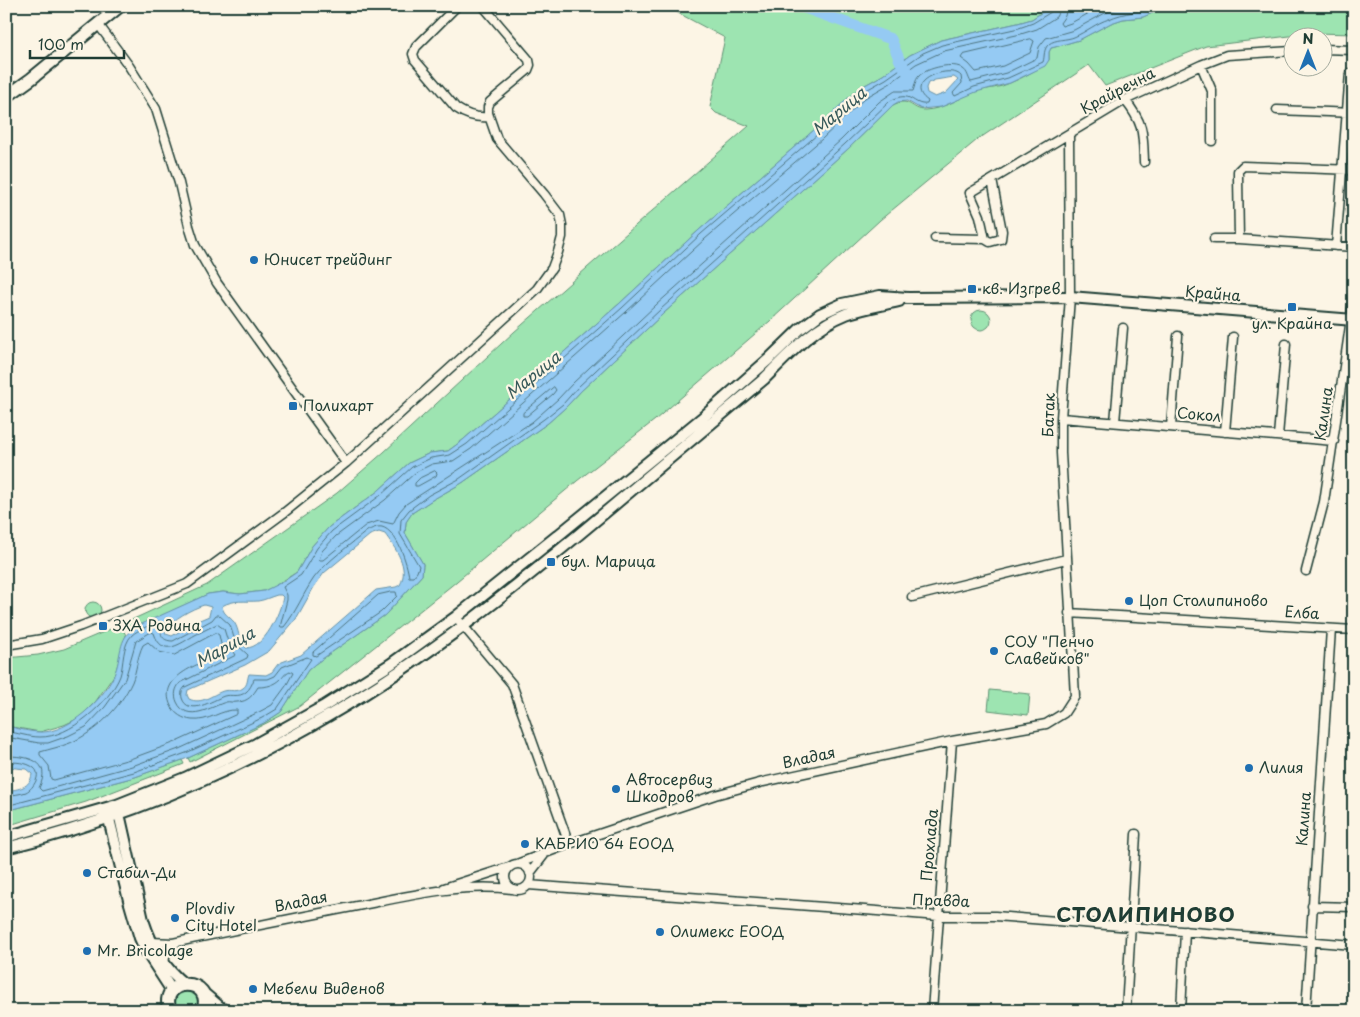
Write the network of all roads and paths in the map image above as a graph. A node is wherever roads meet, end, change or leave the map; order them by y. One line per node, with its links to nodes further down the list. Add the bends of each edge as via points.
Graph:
1 (120, 6): 4 (main road)
2 (457, 6): 15 (street, via 413,54 456,108 477,117)
3 (483, 6): 15 (street, via 524,53 530,65 490,102)
4 (107, 11): 5 (main road)
5 (98, 24): 11 (main road); 42 (street, via 156,109 198,252)
6 (1332, 49): 7 (street)
7 (1354, 50)
8 (1282, 52): 9 (street, Крайречна, via 1226,55)
9 (1201, 66): 12 (street, Крайречна); 17 (street, via 1212,91)
10 (1350, 73): 14 (street)
11 (6, 97)
12 (1125, 100): 16 (street, Крайречна); 18 (street, via 1138,116 1144,135)
13 (1277, 110): 14 (street)
14 (1350, 113): 19 (street)
15 (488, 117): 42 (street, via 497,139 560,215 562,237 552,268 537,288)
16 (1069, 135): 21 (street, Крайречна); 29 (street, Батак)
17 (1212, 141)
18 (1144, 162)
19 (1342, 170): 20 (street); 25 (street, via 1243,166 1238,171); 26 (street)
20 (1354, 170)
21 (992, 180): 23 (street, Крайречна, via 970,193); 23 (street, via 1002,231 1001,239 990,242)
22 (935, 238): 23 (street)
23 (985, 239)
24 (1214, 239): 25 (street)
25 (1239, 239): 26 (street)
26 (1336, 246): 27 (street)
27 (1354, 248)
28 (1354, 289): 31 (street, Калина)
29 (1070, 297): 30 (street); 31 (street, Крайна); 36 (street, Батак)
30 (908, 298): 47 (street, via 880,296 842,304 820,314 694,425); 48 (street, via 846,314 820,328 591,525)
31 (1352, 319): 41 (street, Калина)
32 (1123, 328): 37 (street)
33 (1178, 336): 38 (street)
34 (1234, 337): 39 (street)
35 (1286, 344): 40 (street)
36 (1061, 418): 37 (street, Сокол); 43 (street, Батак)
37 (1116, 422): 38 (street, Сокол)
38 (1171, 427): 39 (street, Сокол)
39 (1225, 432): 40 (street, Сокол)
40 (1278, 436): 41 (street, Сокол)
41 (1334, 441): 44 (street, Калина, via 1324,502)
42 (346, 463): 51 (street, via 187,584 81,626 42,639)
43 (1066, 559): 45 (street); 46 (street, Батак)
44 (1306, 571)
45 (912, 597)
46 (1069, 613): 49 (street, Елба); 52 (street, Батак)
47 (456, 618): 48 (street); 54 (street, via 323,707 264,740)
48 (463, 627): 54 (street, via 328,716 225,770); 58 (street, via 512,684)
49 (1331, 629): 50 (street, Елба); 67 (street, Калина)
50 (1354, 630)
51 (6, 645)
52 (1075, 696): 53 (street, Владая, via 1064,713 1046,724)
53 (952, 741): 58 (street, Владая, via 763,782); 69 (street, Прохлада)
54 (119, 809): 55 (street); 73 (street, via 143,920)
55 (108, 813): 57 (street); 59 (street); 78 (street, via 140,938)
56 (1136, 834): 70 (street)
57 (6, 837)
58 (570, 844): 60 (street, Владая)
59 (6, 848)
60 (544, 854): 61 (street, Владая); 63 (street)
61 (517, 864): 62 (street, Владая); 63 (street, via 526,866)
62 (509, 867): 65 (street, via 505,879); 66 (street, Владая)
63 (530, 873): 64 (street)
64 (528, 886): 65 (street, Владая, via 521,890); 69 (street, Правда)
65 (512, 889): 66 (street, Владая, via 482,887)
66 (436, 891): 74 (street, Владая)
67 (1312, 906): 68 (street); 72 (street, Калина)
68 (1354, 906)
69 (938, 916): 70 (street, Правда, via 995,916); 83 (street, Прохлада)
70 (1130, 928): 71 (street, Правда); 84 (street)
71 (1185, 931): 72 (street, Правда); 85 (street)
72 (1310, 940): 75 (street, Правда); 86 (street, Калина)
73 (151, 942): 74 (street, Владая); 76 (street)
74 (173, 943): 76 (street, via 166,951)
75 (1354, 945)
76 (164, 964): 77 (street)
77 (184, 984): 78 (main road); 79 (main road, via 195,986)
78 (172, 991): 80 (main road)
79 (203, 994): 81 (main road); 82 (main road)
80 (166, 1009)
81 (203, 1011)
82 (223, 1011)
83 (932, 1011)
84 (1126, 1011)
85 (1181, 1011)
86 (1306, 1011)

